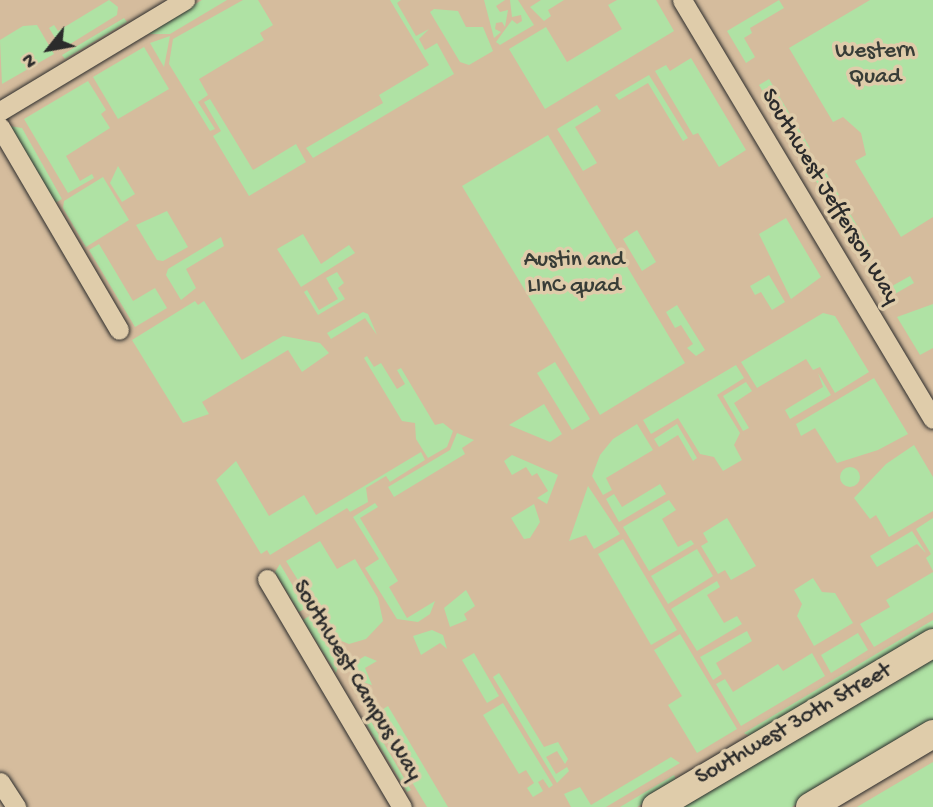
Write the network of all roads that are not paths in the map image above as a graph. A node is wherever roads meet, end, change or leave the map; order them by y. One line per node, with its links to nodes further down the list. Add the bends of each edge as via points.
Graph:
1 (185, 0): 3 (street)
2 (682, 0): 6 (street, Southwest Jefferson Way)
3 (0, 111)
4 (0, 127): 5 (street)
5 (119, 330)
6 (933, 419)
7 (267, 579): 12 (street, Southwest Campus Way)
8 (933, 643): 13 (street, Southwest 30th Street)
9 (933, 734): 14 (street)
10 (0, 782): 11 (street)
11 (16, 807)
12 (402, 807)
13 (656, 807)
14 (810, 807)

